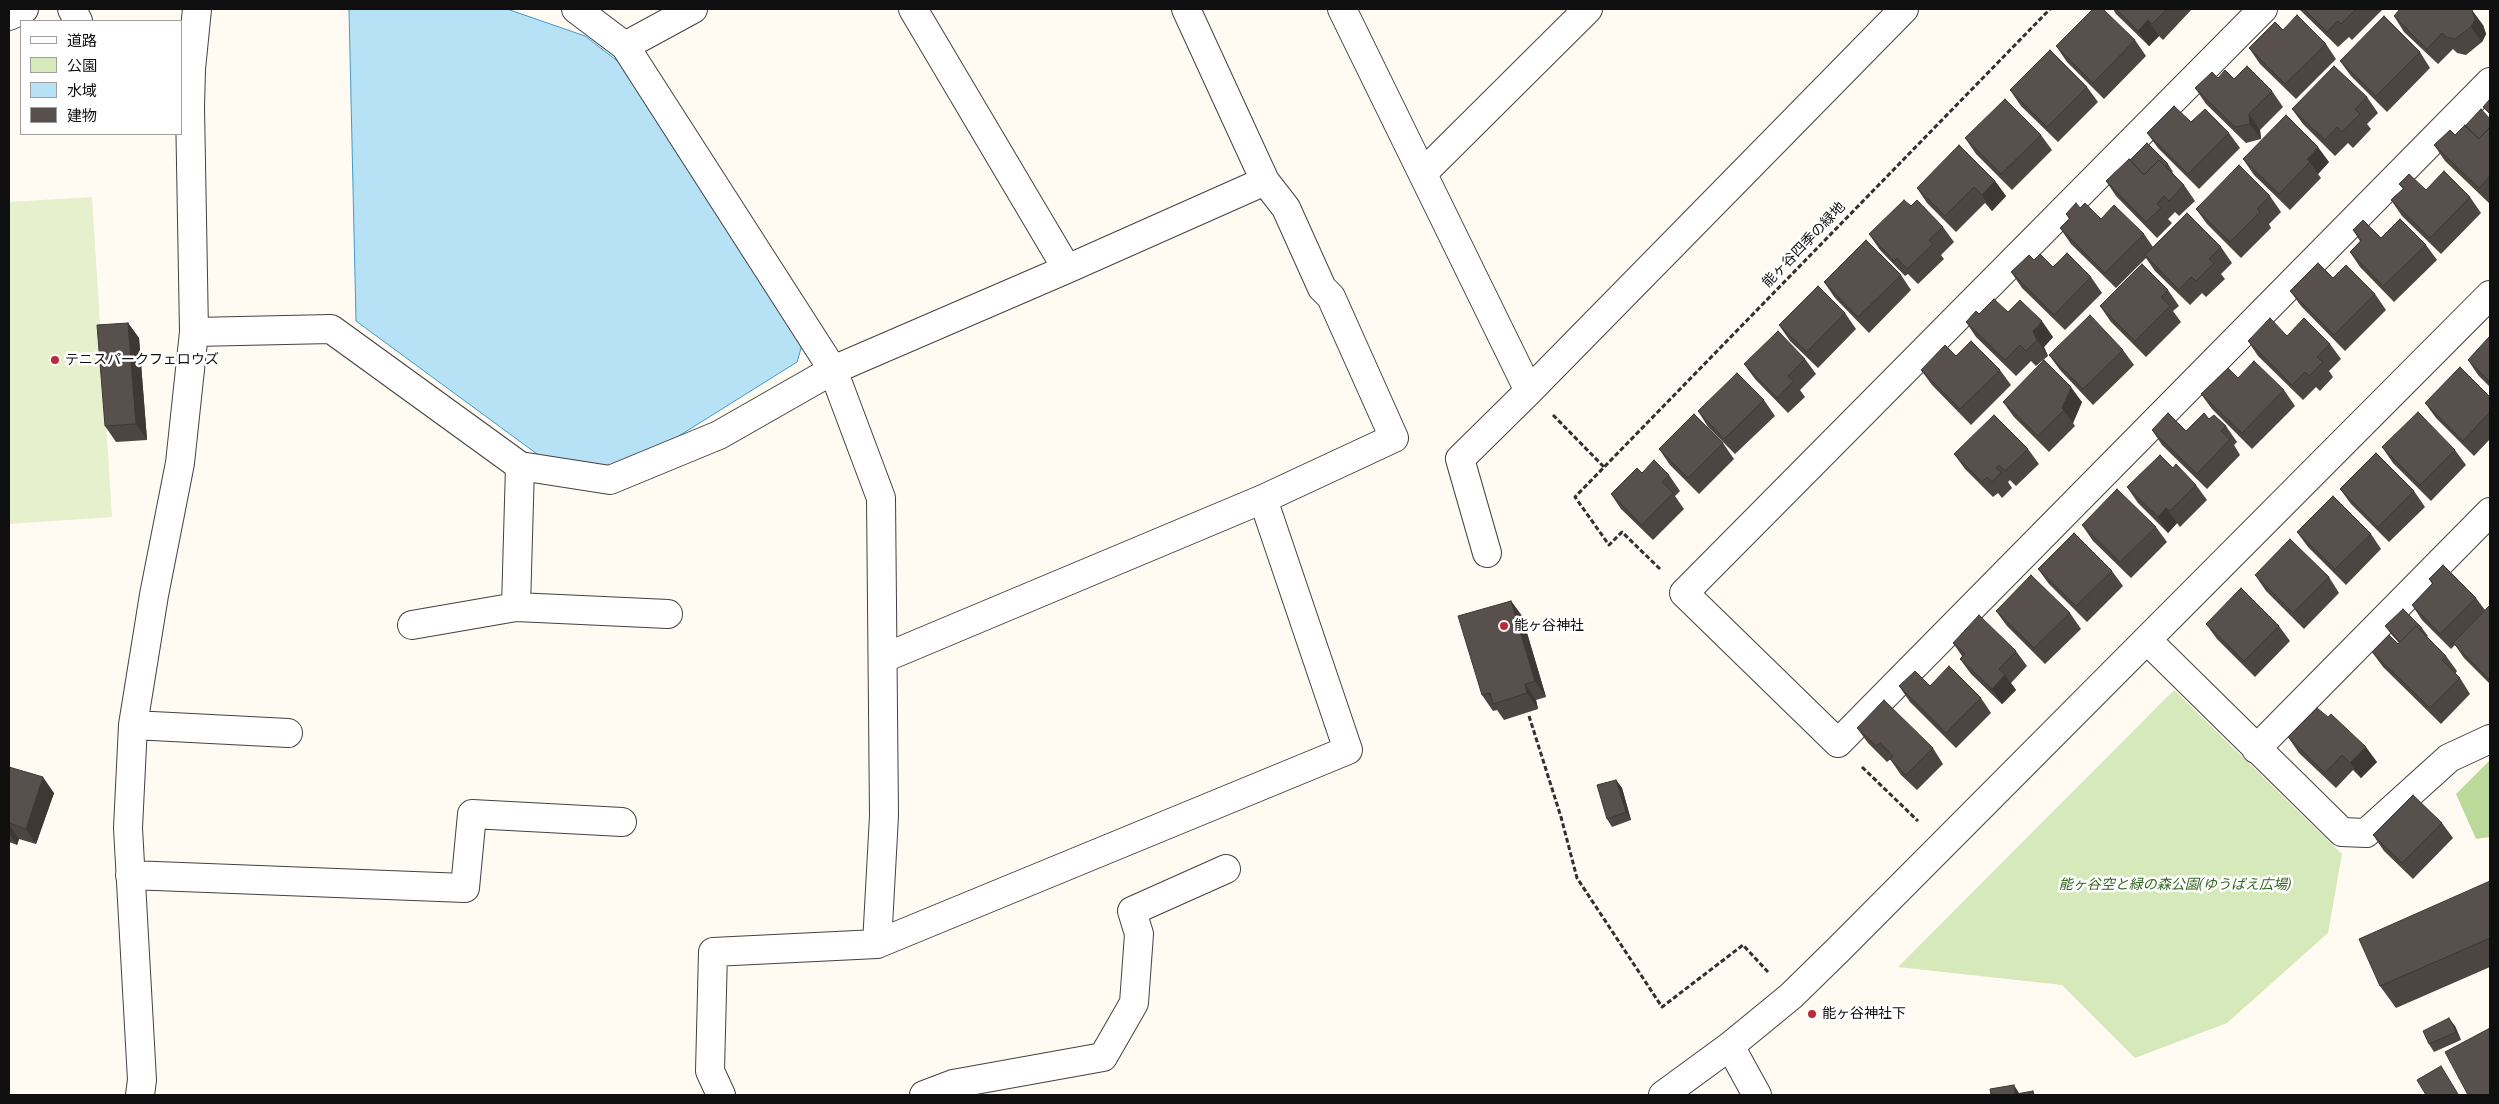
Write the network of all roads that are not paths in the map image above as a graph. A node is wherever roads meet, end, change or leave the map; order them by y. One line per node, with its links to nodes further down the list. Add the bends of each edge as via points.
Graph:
1 (24, 9): 11 (street)
2 (197, 9): 14 (street)
3 (576, 9): 12 (street)
4 (693, 9): 12 (street)
5 (913, 9): 17 (street)
6 (1186, 9): 16 (street)
7 (1342, 9): 15 (street)
8 (1588, 9): 15 (street)
9 (1904, 9): 21 (street)
10 (2263, 9): 13 (street, via 1684,593 1838,743)
11 (9, 16)
12 (625, 46): 20 (street)
13 (2490, 82)
14 (186, 108): 19 (street)
15 (1423, 173): 21 (street)
16 (1265, 181): 17 (street); 23 (street, via 1286,208 1322,288 1331,297 1394,438)
17 (1067, 270): 20 (street)
18 (2490, 296): 29 (street)
19 (194, 332): 22 (street, via 332,329); 31 (street, via 180,463)
20 (833, 370): 22 (street, via 719,436 610,480); 30 (street, via 881,498)
21 (1529, 391): 25 (street, via 1460,459)
22 (520, 466): 26 (street)
23 (1263, 499): 30 (street); 38 (street, via 1348,750)
24 (2490, 512): 34 (street)
25 (1487, 553)
26 (516, 607): 27 (street); 28 (street)
27 (668, 614)
28 (412, 625)
29 (2148, 641): 34 (street); 39 (street, via 1790,996)
30 (884, 658): 38 (street, via 884,816)
31 (133, 725): 32 (street); 37 (street, via 128,828)
32 (288, 733)
33 (2490, 739): 34 (street, via 2449,758 2366,833 2342,832)
34 (2256, 749)
35 (622, 822): 37 (street, via 472,814 465,888)
36 (1226, 870): 42 (street, via 1132,912 1139,934 1134,1003 1103,1057 953,1084)
37 (130, 876): 40 (street, via 142,1080)
38 (877, 944): 41 (street, via 713,952 710,1071)
39 (1730, 1046): 43 (street); 44 (street)
40 (140, 1095)
41 (721, 1095)
42 (924, 1095)
43 (1664, 1095)
44 (1757, 1095)

